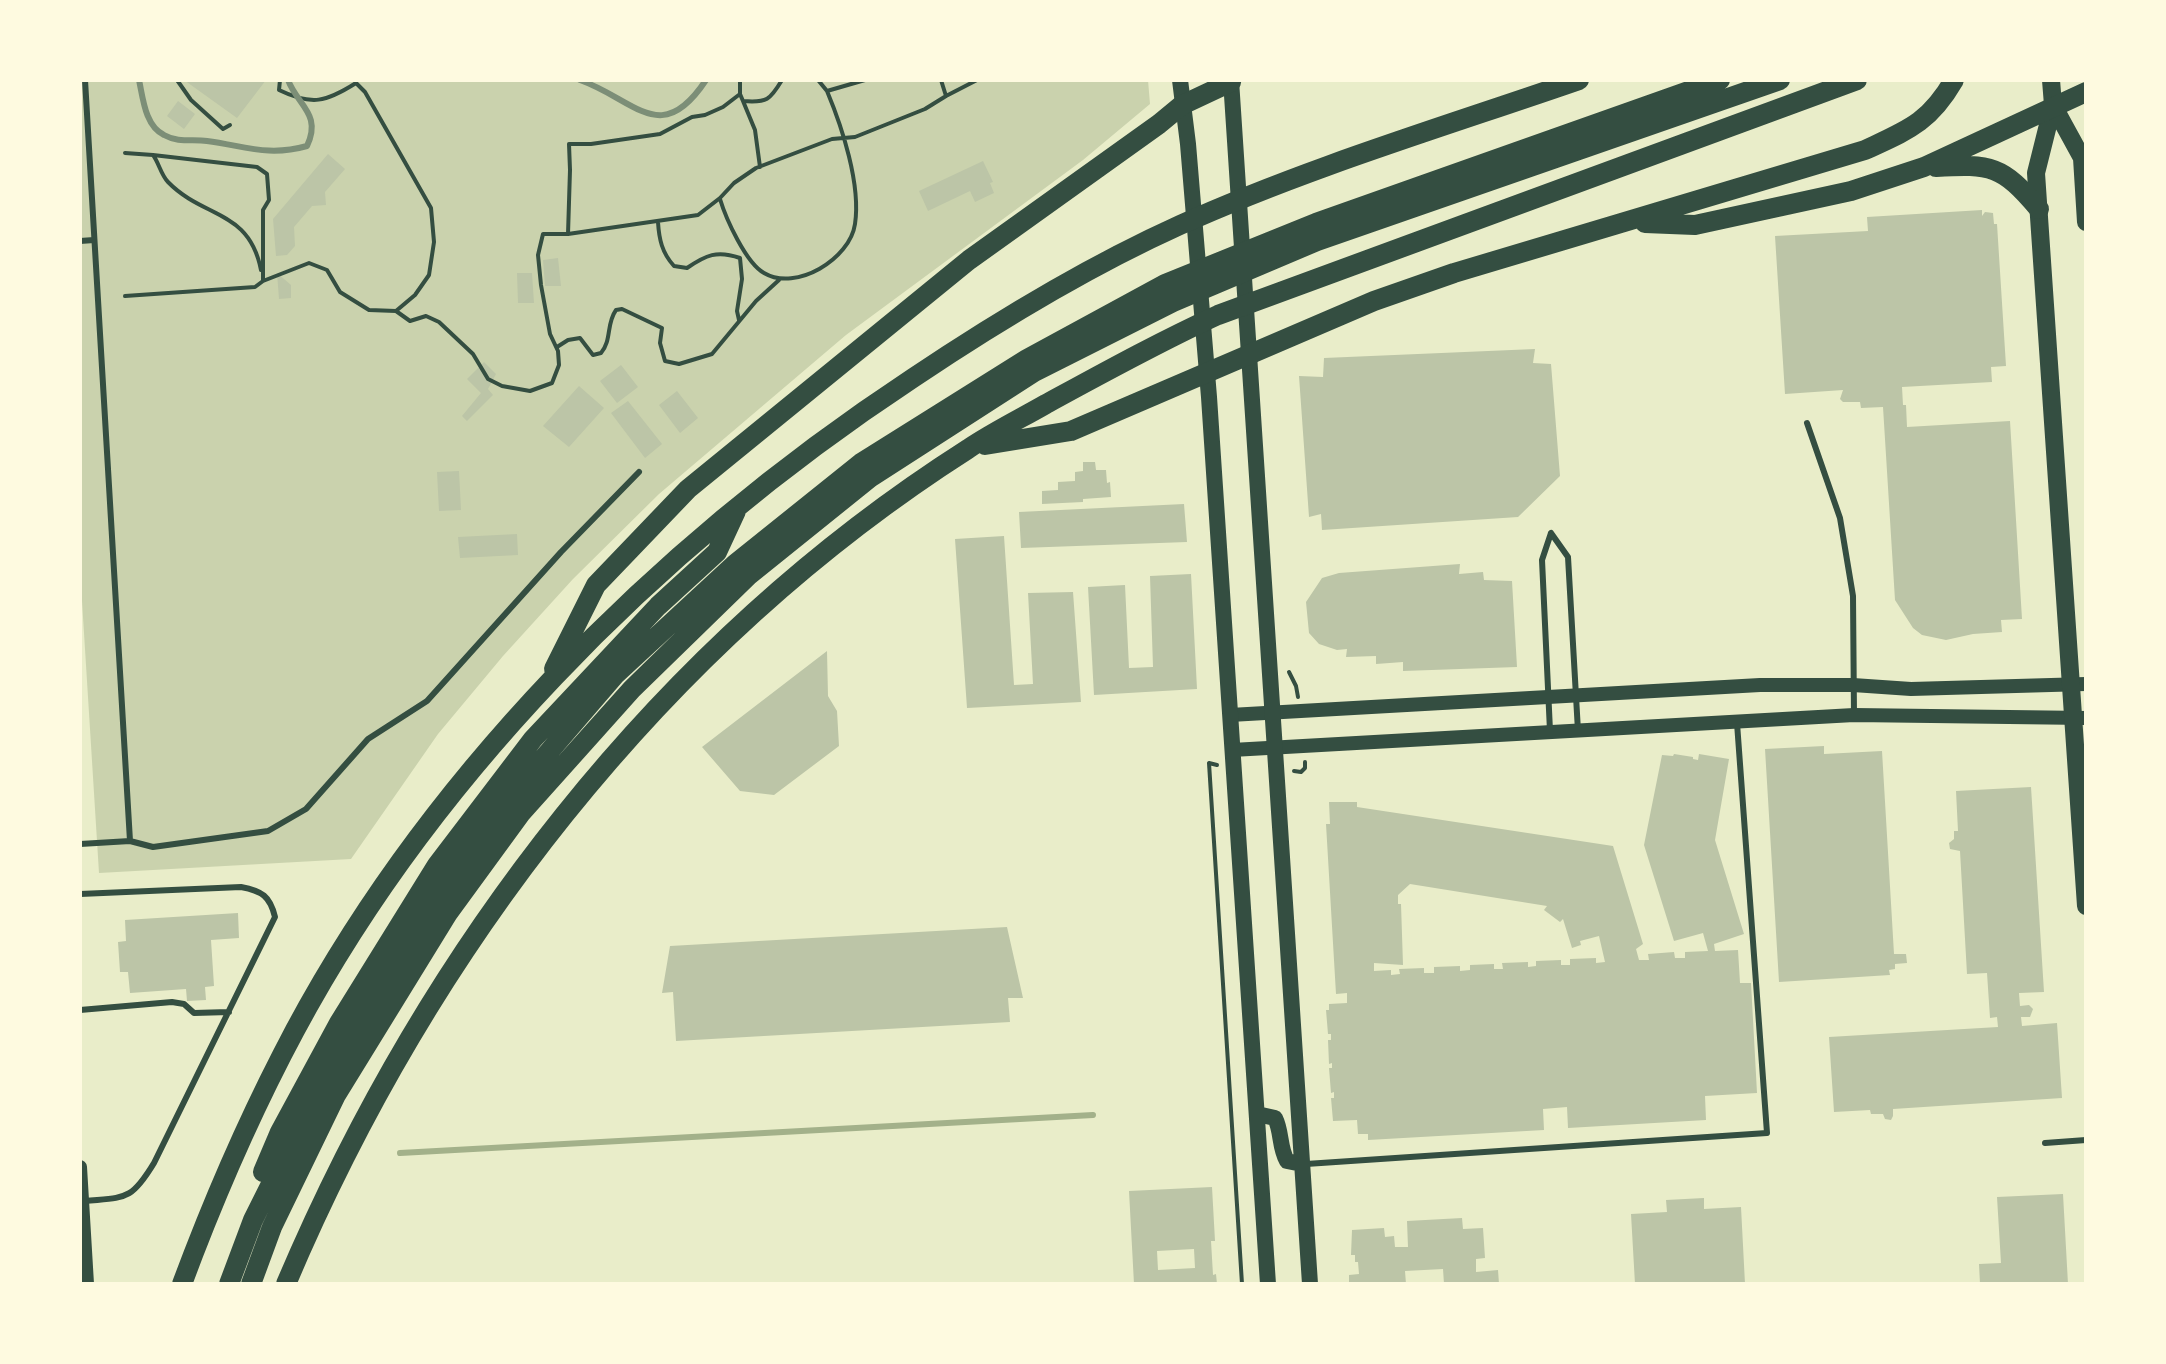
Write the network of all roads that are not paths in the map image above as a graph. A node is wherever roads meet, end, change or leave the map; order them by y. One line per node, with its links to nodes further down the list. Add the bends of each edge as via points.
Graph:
1 (85, 80): 17 (lane)
2 (1180, 80): 11 (main road)
3 (1579, 80): 22 (highway, via 1303,176 1175,227 954,351 848,421)
4 (1720, 80): 52 (highway, via 1316,223 1165,284 1027,359 861,463 735,564 615,675 504,804 431,903 319,1088 253,1220)
5 (1780, 80): 53 (highway, via 1317,241 1173,302 1034,372 871,477 748,576 632,689 521,813 448,913 336,1095 272,1227)
6 (1857, 80): 20 (highway, via 1218,315 1145,349)
7 (1954, 80): 15 (highway, via 1916,127 1865,150)
8 (2051, 80): 12 (main road)
9 (1231, 81): 11 (highway); 28 (main road)
10 (2086, 92): 12 (highway)
11 (1182, 105): 23 (highway, via 969,260 688,489 596,585); 29 (main road, via 1209,397)
12 (2053, 105): 13 (highway); 14 (main road, via 2036,173); 16 (main road, via 2082,158)
13 (1924, 167): 14 (highway, via 1996,169); 15 (highway, via 1851,191 1695,225)
14 (2039, 209): 24 (main road)
15 (1629, 222): 20 (highway, via 1374,301 1071,431)
16 (2086, 222)
17 (94, 240): 18 (lane); 37 (lane)
18 (80, 241)
19 (1807, 423): 25 (lane, via 1840,518 1853,596)
20 (969, 448): 54 (highway, via 786,584 611,756 447,976 340,1164)
21 (639, 472): 37 (lane, via 427,701 368,739 306,809 268,831 153,847)
22 (739, 504): 23 (highway); 51 (highway, via 717,552 658,606 533,739 437,865 339,1023 280,1132)
23 (547, 683): 50 (highway, via 414,844 345,947 284,1052)
24 (2079, 684): 25 (street, via 1911,689); 31 (main road)
25 (1853, 685): 26 (street); 30 (lane)
26 (1576, 694): 27 (street); 27 (lane, via 1568,557 1551,533 1542,560); 33 (lane)
27 (1548, 696): 28 (street); 34 (lane)
28 (1272, 713): 29 (street); 35 (main road)
29 (1230, 715): 36 (main road)
30 (1854, 715): 31 (street); 32 (street)
31 (2080, 718): 40 (main road)
32 (1737, 721): 33 (street); 46 (lane, via 1767,1133)
33 (1578, 731): 34 (street)
34 (1550, 732): 35 (street)
35 (1274, 748): 36 (street); 46 (main road)
36 (1232, 750): 43 (main road)
37 (130, 841): 38 (lane)
38 (80, 844)
39 (80, 894): 42 (lane, via 259,890 271,901 275,917)
40 (2086, 906)
41 (80, 1010): 42 (lane, via 172,1002 194,1013)
42 (229, 1012): 48 (lane, via 140,1187 126,1197)
43 (1257, 1114): 46 (main road, via 1275,1118 1282,1153 1287,1161); 55 (main road)
44 (2086, 1140): 45 (lane)
45 (2045, 1143)
46 (1302, 1164): 56 (main road)
47 (80, 1167): 48 (street)
48 (82, 1201): 49 (street)
49 (87, 1284)
50 (182, 1284)
51 (216, 1284)
52 (229, 1284)
53 (251, 1284)
54 (286, 1284)
55 (1268, 1284)
56 (1310, 1284)

